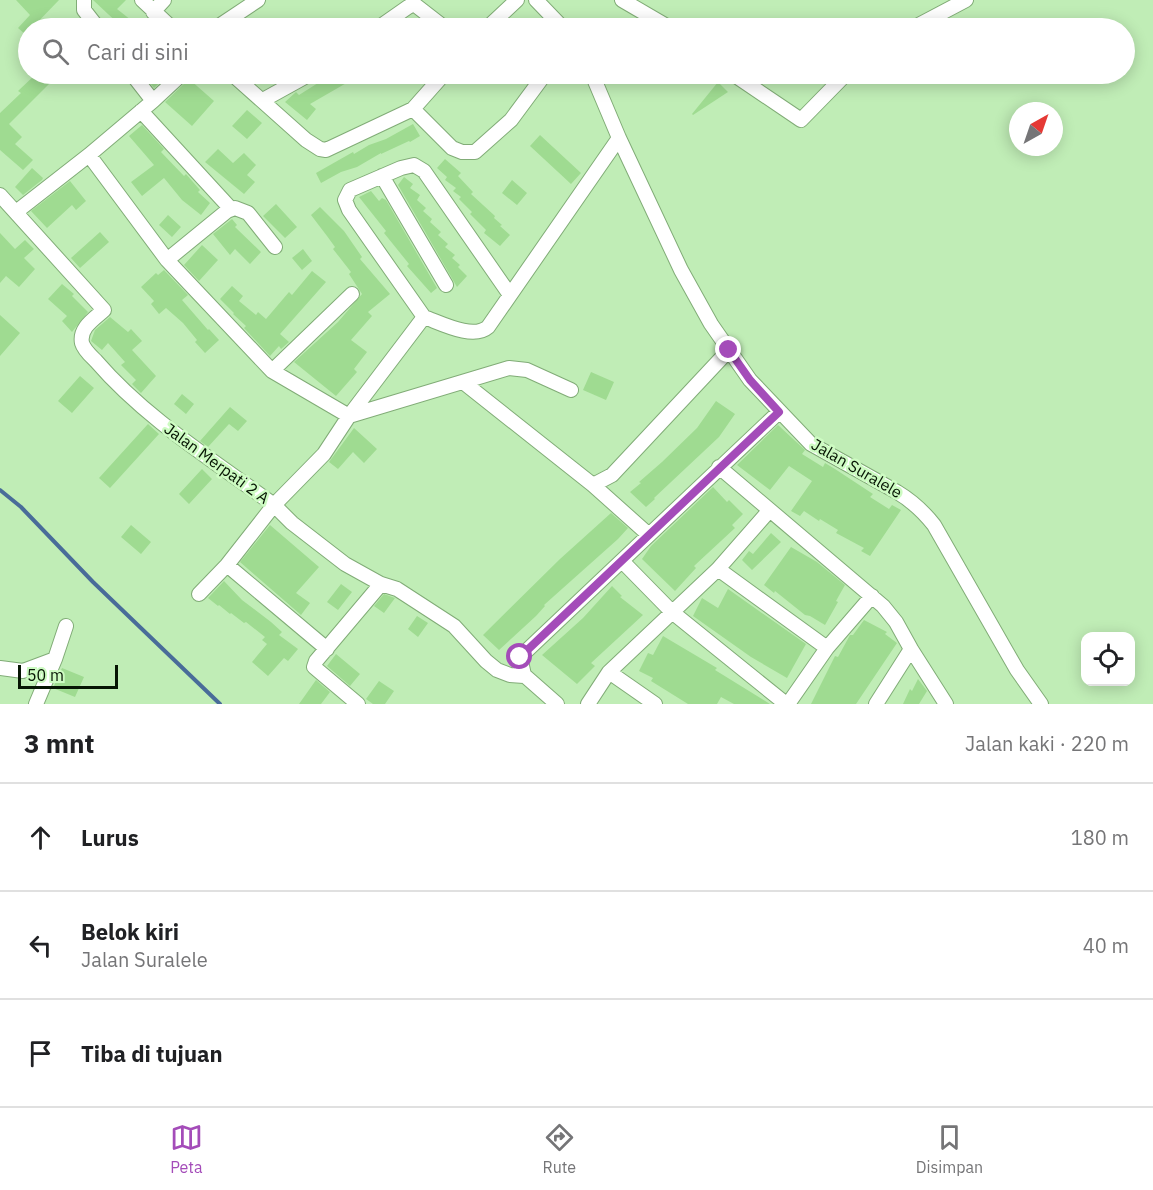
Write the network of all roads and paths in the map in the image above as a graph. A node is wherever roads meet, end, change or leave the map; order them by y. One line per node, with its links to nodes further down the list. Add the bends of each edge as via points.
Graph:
1 (84, 0): 10 (street, via 84,10)
2 (142, 0): 9 (street)
3 (164, 0): 9 (street)
4 (258, 0): 12 (street)
5 (517, 0): 15 (street)
6 (536, 0): 16 (street)
7 (622, 0): 17 (street)
8 (959, 2): 18 (street)
9 (153, 12): 11 (street)
10 (90, 18)
11 (160, 18)
12 (231, 18)
13 (392, 18): 14 (street, via 414,4)
14 (432, 18)
15 (498, 18)
16 (553, 18)
17 (653, 18)
18 (931, 18)
19 (140, 84): 29 (street)
20 (171, 84): 29 (street)
21 (244, 84): 28 (street)
22 (292, 84): 28 (street)
23 (435, 84): 30 (street)
24 (538, 84): 30 (street, via 511,120 475,152 452,148)
25 (596, 84): 32 (street, Jalan Suralele)
26 (749, 84): 27 (street, via 801,120)
27 (836, 84)
28 (263, 100): 30 (street, via 320,149 335,147)
29 (153, 101): 31 (street)
30 (413, 109)
31 (141, 111): 33 (street); 36 (street)
32 (619, 138): 42 (street); 44 (street, Jalan Suralele, via 681,270)
33 (89, 155): 37 (street); 39 (street)
34 (382, 176): 40 (street); 42 (street, via 414,165 420,167); 43 (street, via 350,190 345,200)
35 (0, 195): 37 (street, Jalan Merpati 2 A)
36 (231, 209): 38 (street, via 248,213); 39 (street)
37 (16, 212): 52 (street, Jalan Merpati 2 A, via 104,310 87,325 82,340 84,348 140,406)
38 (275, 247)
39 (167, 260): 45 (street)
40 (446, 285)
41 (352, 294): 45 (street)
42 (510, 295): 43 (street, via 488,327 477,333)
43 (424, 317): 49 (street)
44 (729, 350): 48 (street, Jalan Suralele); 51 (street, via 612,474)
45 (272, 371): 49 (street)
46 (463, 382): 47 (street, via 517,367); 49 (street); 51 (street)
47 (571, 390)
48 (779, 412): 50 (street); 78 (street, Jalan Suralele, via 811,444 911,500 925,513)
49 (349, 416): 52 (street, via 324,454)
50 (719, 467): 53 (street); 54 (street)
51 (593, 485): 54 (street)
52 (274, 505): 56 (street); 58 (street, Jalan Merpati 2 A, via 345,564)
53 (769, 510): 57 (street); 60 (street)
54 (649, 535): 55 (street)
55 (622, 561): 61 (street); 69 (street, via 520,657)
56 (227, 565): 59 (street); 64 (street)
57 (718, 569): 61 (street); 63 (street)
58 (381, 584): 64 (street); 69 (street, Jalan Merpati 2 A, via 397,589 454,626 497,670)
59 (199, 594)
60 (872, 596): 63 (street); 65 (street, via 896,621)
61 (672, 612): 68 (street); 75 (street)
62 (66, 626): 66 (street)
63 (827, 648): 75 (street)
64 (327, 649): 71 (street, via 314,667)
65 (911, 649): 76 (street); 77 (street)
66 (55, 659): 67 (street, via 23,671); 70 (street)
67 (0, 668)
68 (609, 672): 73 (street); 74 (street)
69 (524, 676): 72 (street)
70 (36, 704)
71 (358, 704)
72 (557, 704)
73 (588, 704)
74 (655, 704)
75 (787, 704)
76 (876, 704)
77 (946, 704)
78 (1041, 704)

